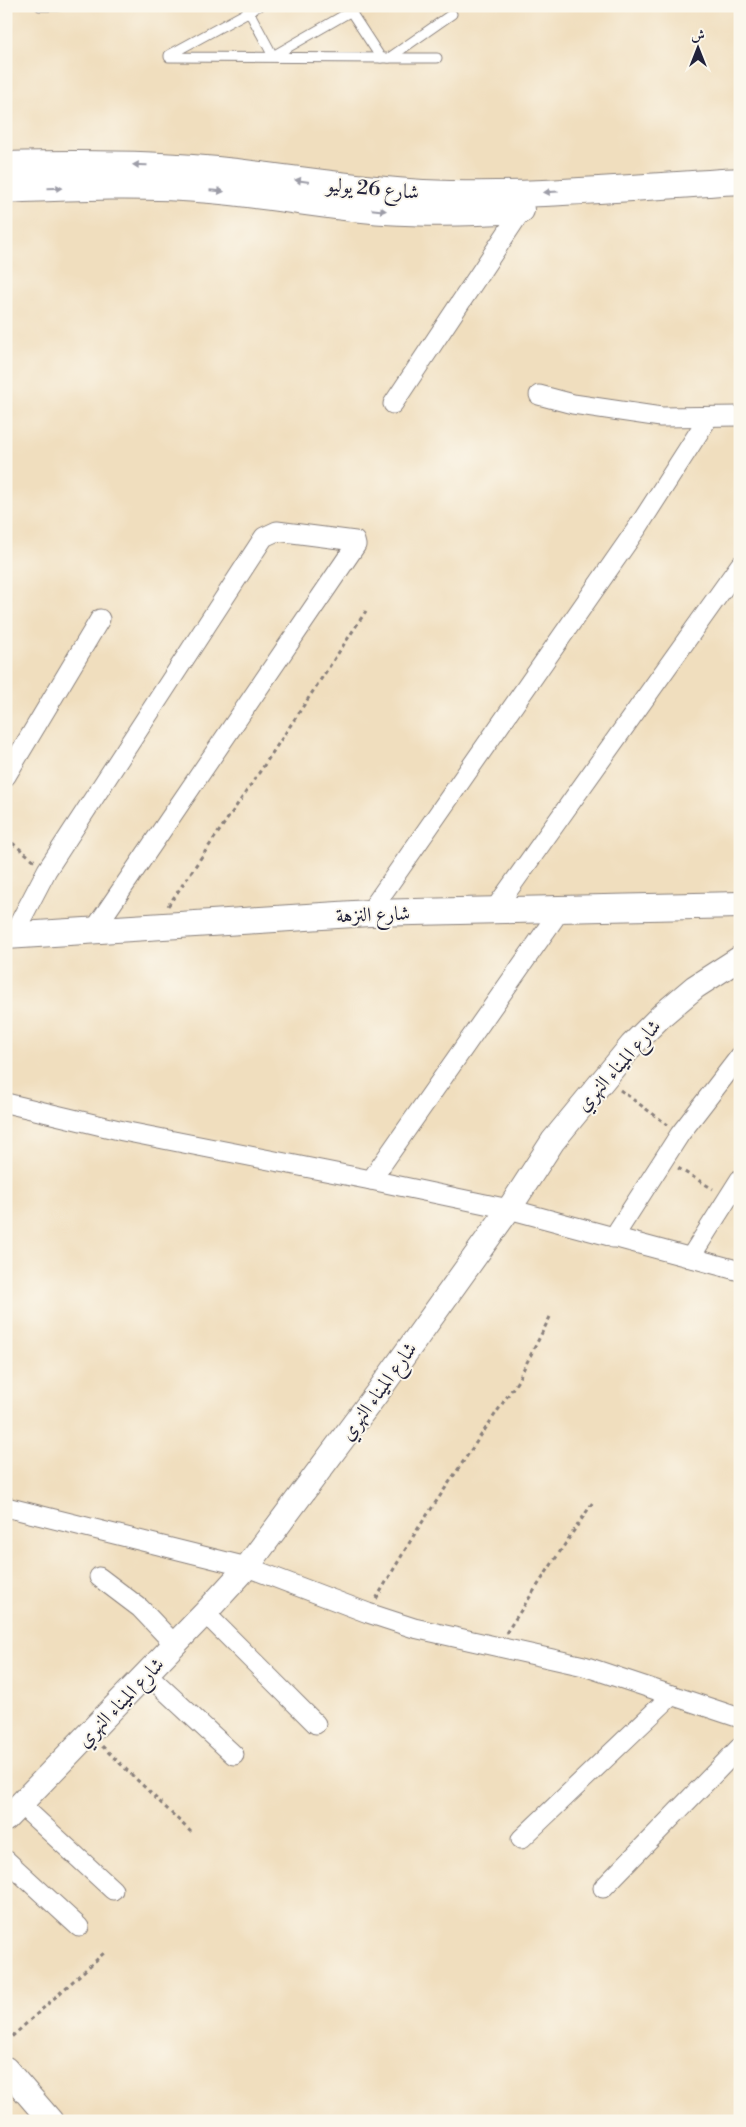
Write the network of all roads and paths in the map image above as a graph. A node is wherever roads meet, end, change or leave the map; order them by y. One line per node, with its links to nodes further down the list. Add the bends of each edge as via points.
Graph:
1 (40, 6): 2 (lane)
2 (58, 6)
3 (259, 6): 5 (lane)
4 (360, 6): 6 (lane)
5 (247, 9): 8 (lane); 8 (lane, via 169,57)
6 (352, 12): 8 (lane); 9 (lane)
7 (452, 14): 9 (lane)
8 (273, 56): 9 (lane)
9 (385, 58): 10 (lane)
10 (437, 58)
11 (6, 165): 12 (main road, شارع 26 يوليو, one-way to 11, via 448,194 357,188 165,166)
12 (740, 181)
13 (6, 190): 15 (main road, شارع 26 يوليو, one-way to 15, via 173,187 383,211)
14 (740, 198): 15 (main road, شارع 26 يوليو)
15 (522, 210): 17 (street)
16 (539, 396): 19 (street, via 627,413)
17 (393, 404)
18 (740, 416): 19 (street)
19 (708, 418): 29 (street, via 638,527)
20 (740, 565): 28 (street)
21 (366, 612): 30 (path)
22 (100, 619): 23 (street)
23 (6, 776)
24 (6, 838): 25 (path)
25 (47, 870): 31 (street, via 264,537 277,531 355,541 356,545); 32 (street)
26 (740, 905): 27 (main road, شارع النزهة)
27 (562, 909): 28 (main road, شارع النزهة); 40 (street)
28 (494, 910): 29 (main road, شارع النزهة)
29 (369, 913): 30 (main road, شارع النزهة)
30 (154, 926): 31 (main road, شارع النزهة)
31 (94, 930): 32 (main road, شارع النزهة)
32 (10, 935)
33 (740, 958): 35 (street, شارع الميناء النهري, via 695,987 662,1015)
34 (740, 1056): 37 (street)
35 (604, 1078): 37 (path); 42 (street, شارع الميناء النهري, via 553,1141)
36 (6, 1103): 40 (street, via 123,1131)
37 (680, 1134): 38 (street)
38 (664, 1160): 41 (path); 43 (street)
39 (740, 1179): 41 (street)
40 (371, 1180): 42 (street)
41 (726, 1197): 44 (street)
42 (509, 1209): 43 (street); 49 (street, شارع الميناء النهري)
43 (613, 1238): 44 (street)
44 (690, 1258): 45 (street)
45 (740, 1271)
46 (550, 1317): 52 (path, via 517,1382 417,1530)
47 (593, 1502): 54 (path)
48 (6, 1507): 49 (street)
49 (247, 1566): 51 (street, شارع الميناء النهري); 52 (street)
50 (99, 1578): 53 (street, via 140,1608)
51 (205, 1613): 53 (street, شارع الميناء النهري); 58 (street)
52 (368, 1613): 54 (street)
53 (175, 1644): 55 (street, شارع الميناء النهري)
54 (496, 1648): 56 (street, via 584,1666)
55 (147, 1674): 59 (street, شارع الميناء النهري); 61 (street)
56 (672, 1695): 57 (street); 64 (street)
57 (740, 1718)
58 (316, 1724)
59 (89, 1734): 62 (street, شارع الميناء النهري); 63 (path)
60 (740, 1747): 66 (street)
61 (234, 1755)
62 (13, 1812): 67 (street)
63 (191, 1832)
64 (521, 1840)
65 (6, 1860): 68 (street)
66 (602, 1888)
67 (113, 1890)
68 (79, 1927)
69 (104, 1953): 70 (path)
70 (6, 2042)
71 (6, 2069): 72 (street)
72 (51, 2121)

